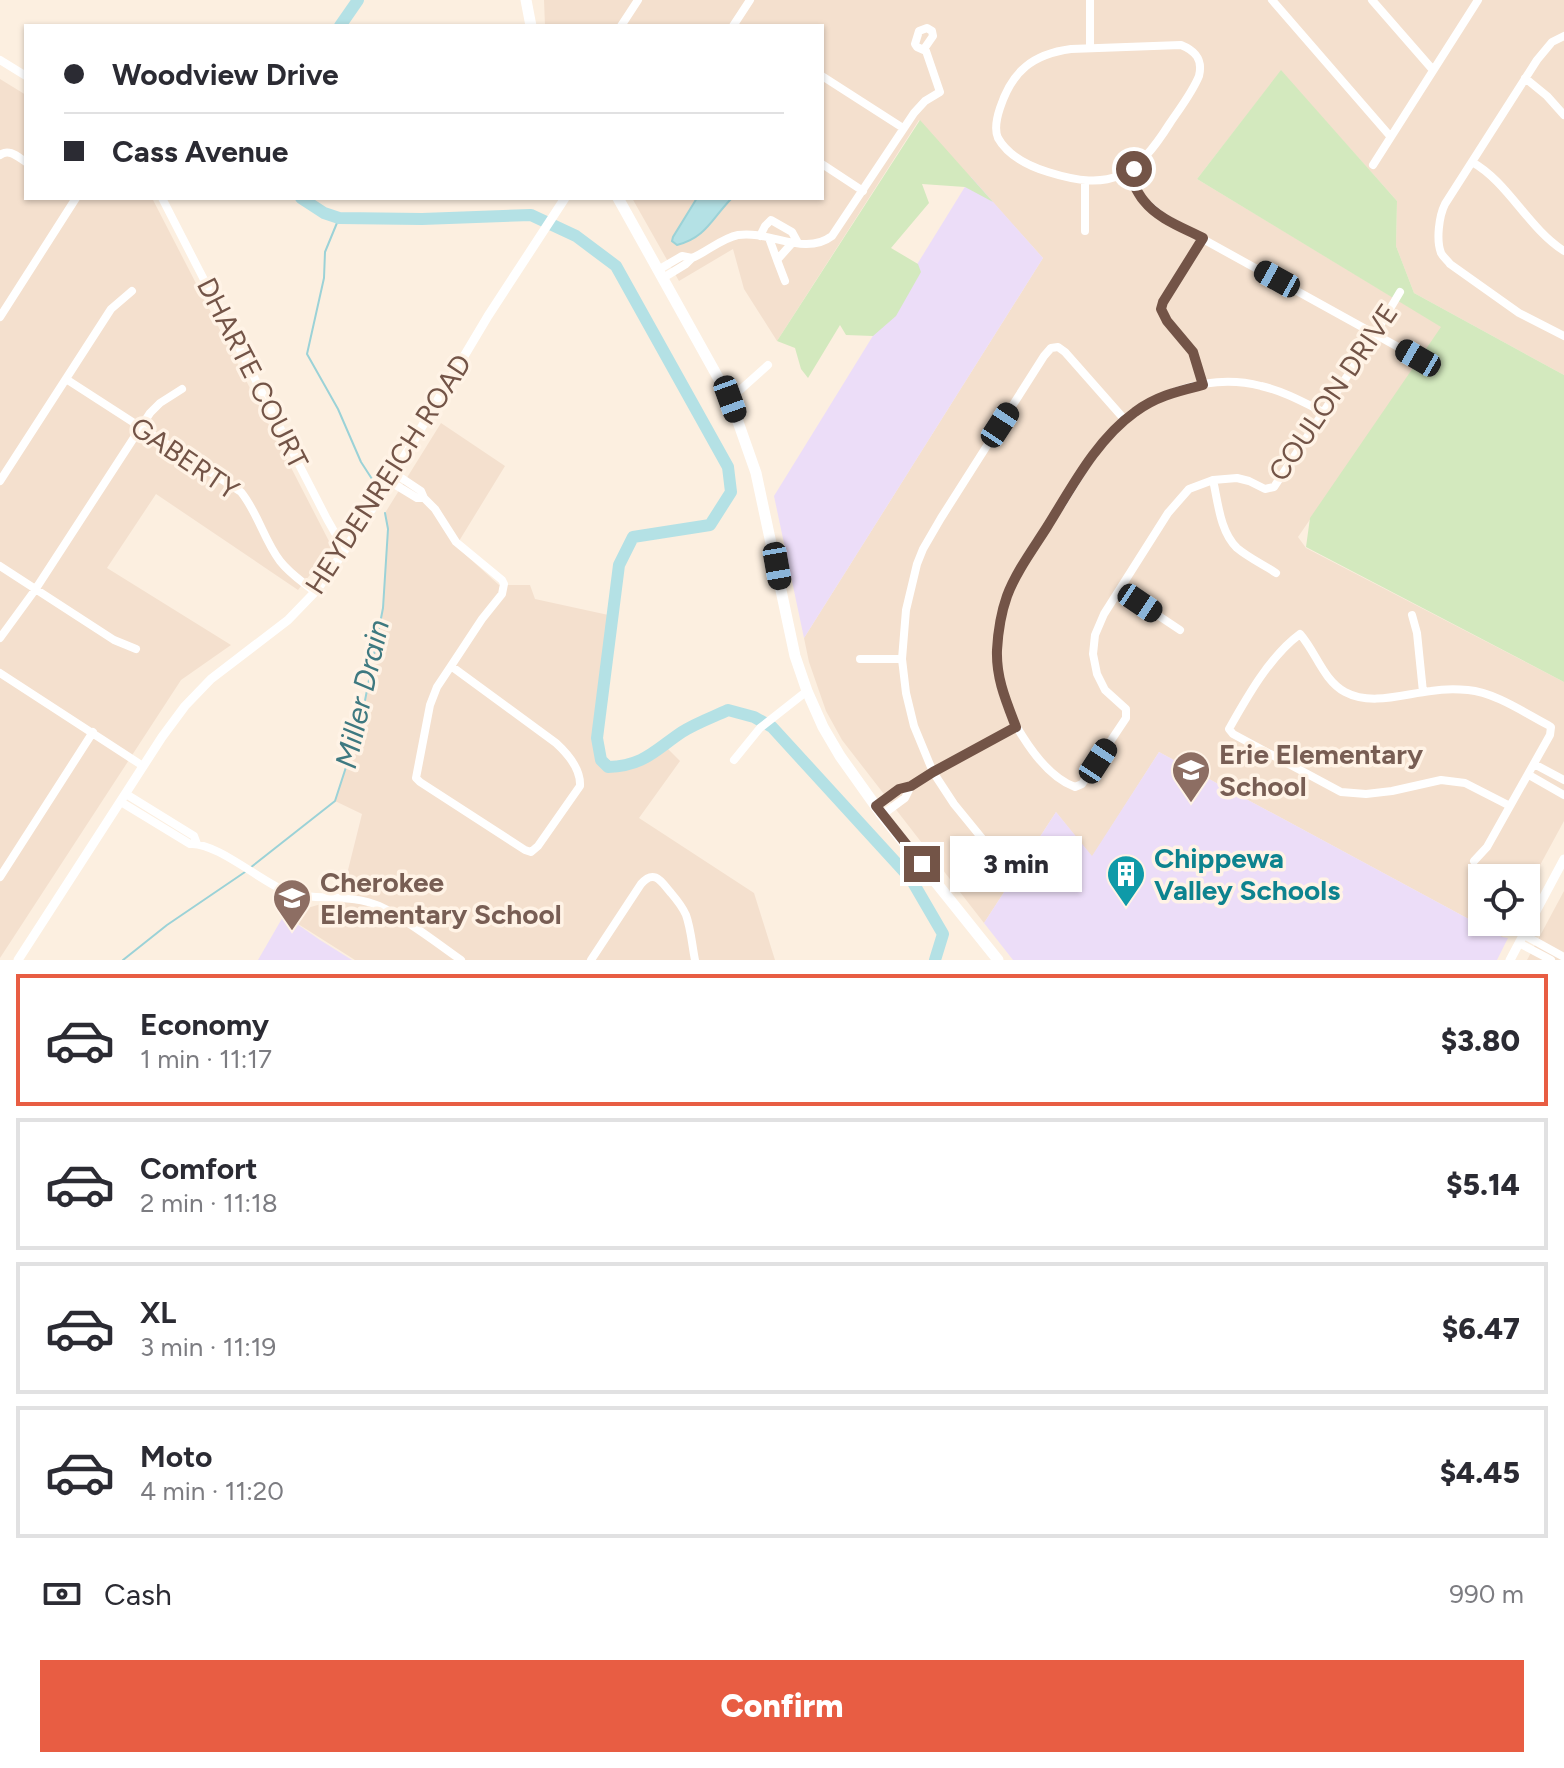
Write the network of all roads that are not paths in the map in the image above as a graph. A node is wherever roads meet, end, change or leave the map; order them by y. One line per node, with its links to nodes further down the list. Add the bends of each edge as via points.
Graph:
1 (526, 0): 8 (main road)
2 (638, 0): 9 (street)
3 (750, 0): 10 (street)
4 (1090, 0): 12 (street)
5 (1272, 0): 21 (street)
6 (1372, 0): 15 (street)
7 (1478, 0): 15 (street)
8 (531, 24)
9 (622, 24)
10 (734, 24)
11 (1564, 36): 18 (street, via 1552,42)
12 (1090, 48): 27 (street, via 1181,45 1199,59 1197,82 1156,145); 28 (street, via 1056,51 1027,64 1004,95 996,127 999,139 1022,161)
13 (924, 49): 20 (street, via 940,92 921,104)
14 (0, 60): 16 (street)
15 (1433, 70): 21 (street)
16 (24, 75)
17 (824, 77): 20 (street)
18 (1525, 78): 19 (street); 24 (street)
19 (1564, 115)
20 (903, 128): 29 (street)
21 (1390, 136): 26 (street)
22 (0, 155): 23 (street, via 11,153)
23 (24, 161)
24 (1472, 162): 38 (street); 46 (street, via 1442,211 1441,254 1519,313)
25 (824, 165): 29 (street)
26 (1373, 165)
27 (1128, 173): 28 (street); 36 (street, via 1143,200)
28 (1085, 181): 34 (street)
29 (863, 191): 37 (street, via 832,236 816,245)
30 (75, 200): 44 (street)
31 (163, 200): 59 (street, DHARTE COURT)
32 (564, 200): 56 (street, HEYDENREICH ROAD)
33 (623, 200): 40 (main road)
34 (1085, 231)
35 (764, 237): 37 (street); 37 (street, via 771,220 792,232); 39 (street); 40 (street, via 731,237)
36 (1203, 238): 45 (street); 50 (street, via 1161,309 1193,352)
37 (795, 242): 39 (street)
38 (1564, 251)
39 (777, 260): 41 (street)
40 (660, 274): 52 (main road)
41 (785, 281)
42 (132, 291): 49 (street, via 111,309)
43 (1400, 292): 45 (street, COULON DRIVE)
44 (0, 317)
45 (1375, 334): 47 (street); 53 (street, COULON DRIVE)
46 (1564, 336)
47 (1418, 358)
48 (768, 365): 52 (street)
49 (66, 379): 55 (street, GABERTY); 58 (street)
50 (1203, 385): 53 (street, via 1262,386); 54 (street, via 1166,395)
51 (182, 389): 55 (street, via 156,406)
52 (730, 399): 73 (main road, via 756,473 790,636)
53 (1323, 412): 57 (street, COULON DRIVE, via 1274,487 1265,489 1237,478)
54 (1125, 420): 70 (street, via 1065,352 1055,347 1044,356 923,549 906,610); 75 (street, via 1094,454 1007,597 997,664)
55 (141, 427): 62 (street); 64 (street, GABERTY, via 241,492 281,562)
56 (392, 477): 59 (street, HEYDENREICH ROAD); 71 (street, via 424,498 456,542 504,584)
57 (1213, 480): 61 (street, via 1228,536); 63 (street, via 1189,489 1177,501)
58 (0, 481)
59 (346, 547): 64 (street, HEYDENREICH ROAD)
60 (0, 566): 62 (street)
61 (1276, 573)
62 (35, 590): 67 (street); 68 (street)
63 (1120, 590): 66 (street); 75 (street, via 1098,626 1093,654 1102,685 1127,713 1085,781 1070,786 1057,777)
64 (315, 592): 79 (street, HEYDENREICH ROAD, via 201,689)
65 (1412, 615): 74 (street)
66 (1180, 630)
67 (0, 638)
68 (136, 649)
69 (860, 659): 70 (street)
70 (902, 659): 80 (street, via 910,713)
71 (451, 666): 71 (street, via 430,705 416,778 531,852 580,786 580,777 556,743)
72 (0, 673): 76 (street)
73 (807, 691): 77 (street, via 760,728); 86 (main road, via 830,741)
74 (1423, 692): 78 (street, via 1485,694 1551,727); 85 (street, via 1372,698 1346,692 1300,634 1285,645 1229,729 1341,792 1392,791 1441,780 1465,783)
75 (1016, 727): 80 (street)
76 (93, 732): 79 (street); 90 (street)
77 (734, 760)
78 (1534, 764): 81 (street); 82 (street)
79 (143, 766): 84 (street, HEYDENREICH ROAD)
80 (933, 772): 86 (street, via 911,786 905,798); 87 (street)
81 (1529, 775): 83 (street); 85 (street)
82 (1564, 780)
83 (1564, 795)
84 (123, 798): 93 (street, HEYDENREICH ROAD); 94 (street, via 277,887 378,905)
85 (1510, 806): 89 (street)
86 (879, 810): 97 (main road)
87 (985, 842)
88 (1564, 859): 91 (street)
89 (1474, 861)
90 (0, 877)
91 (1521, 939): 92 (street); 98 (street); 99 (street)
92 (1564, 958)
93 (18, 960)
94 (461, 960)
95 (591, 960): 96 (street, via 641,884 651,877 663,883 684,911)
96 (695, 960)
97 (998, 960)
98 (1510, 960)
99 (1551, 960)

